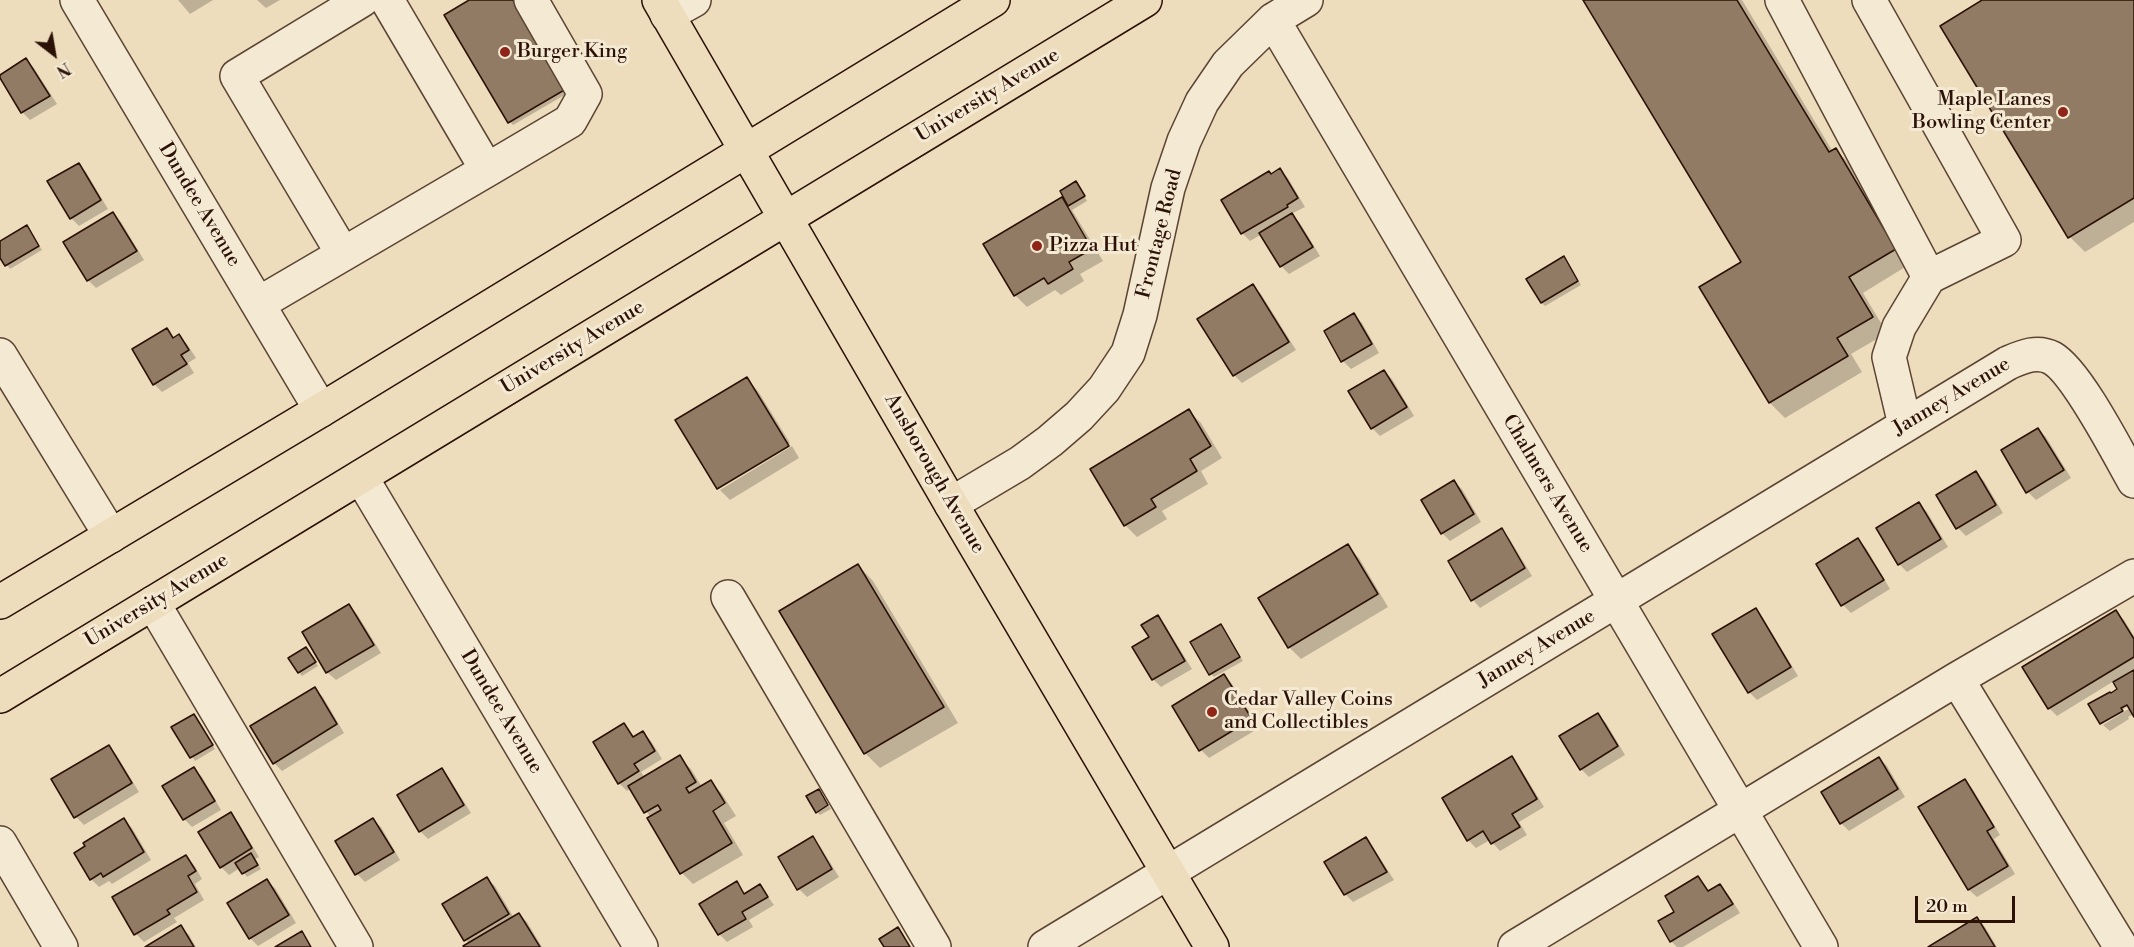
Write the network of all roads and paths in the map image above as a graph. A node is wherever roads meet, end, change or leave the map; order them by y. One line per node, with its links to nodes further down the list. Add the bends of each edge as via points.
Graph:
1 (77, 0): 17 (street, Dundee Avenue)
2 (362, 0): 15 (street, via 237,76)
3 (387, 0): 13 (street)
4 (531, 0): 13 (street, via 585,94 570,122)
5 (993, 0): 12 (main road)
6 (1145, 0): 14 (main road, University Avenue)
7 (1306, 0): 11 (street, Frontage Road)
8 (1782, 0): 16 (street)
9 (1869, 0): 16 (street, via 2004,240)
10 (673, 5): 12 (main road, Ansborough Avenue)
11 (1273, 20): 23 (street, Frontage Road, via 1228,64 1202,102 1189,131 1168,188 1128,353 1104,389 1050,441); 27 (street, Chalmers Avenue)
12 (746, 150): 14 (main road, Ansborough Avenue); 19 (main road)
13 (487, 170): 15 (street)
14 (786, 219): 21 (main road, University Avenue); 23 (main road, Ansborough Avenue)
15 (343, 254): 17 (street)
16 (1929, 277): 20 (street, via 1899,327 1889,357)
17 (258, 304): 19 (street, Dundee Avenue)
18 (0, 355): 24 (street)
19 (321, 410): 24 (main road)
20 (1905, 425): 22 (street, Janney Avenue, via 2008,363 2029,354 2051,358 2073,377); 27 (street, Janney Avenue)
21 (361, 477): 29 (main road, University Avenue); 38 (street, Dundee Avenue)
22 (2134, 481)
23 (951, 504): 34 (main road, Ansborough Avenue)
24 (111, 536): 28 (main road)
25 (2134, 576): 30 (street)
26 (728, 597): 39 (street)
27 (1616, 601): 32 (street, Chalmers Avenue); 34 (street, Janney Avenue)
28 (0, 602)
29 (153, 603): 31 (main road, University Avenue); 37 (street)
30 (1957, 679): 32 (street); 43 (street)
31 (0, 696)
32 (1741, 811): 35 (street); 42 (street, Chalmers Avenue)
33 (0, 843): 36 (street)
34 (1168, 873): 40 (street, Janney Avenue); 41 (main road, Ansborough Avenue)
35 (1521, 945)
36 (61, 947)
37 (356, 947)
38 (641, 947)
39 (934, 947)
40 (1045, 947)
41 (1212, 947)
42 (1821, 947)
43 (2121, 947)

